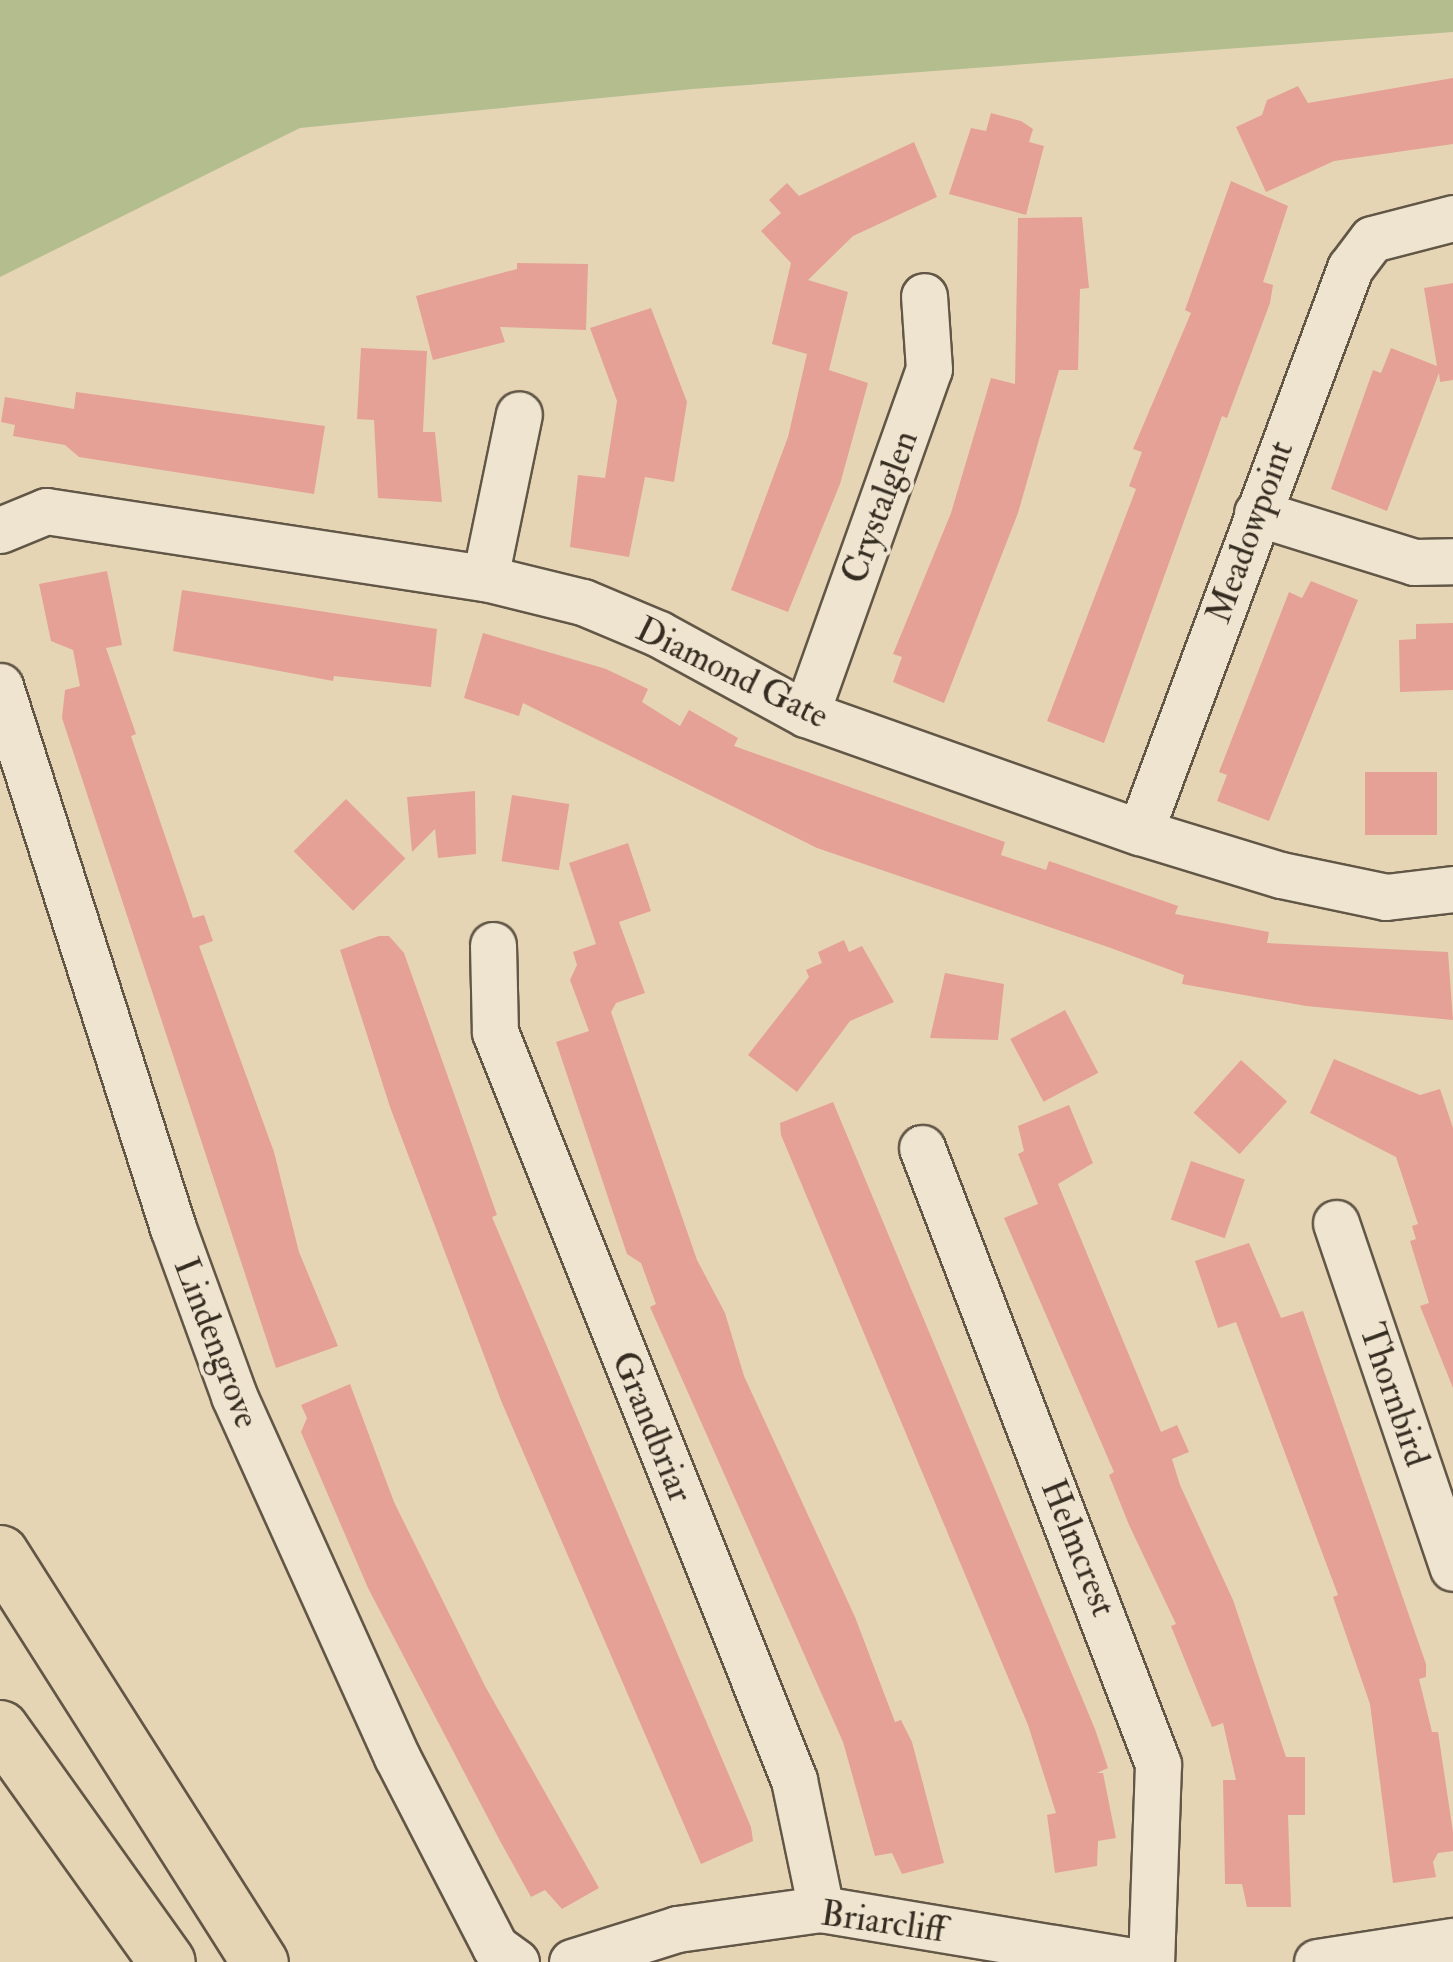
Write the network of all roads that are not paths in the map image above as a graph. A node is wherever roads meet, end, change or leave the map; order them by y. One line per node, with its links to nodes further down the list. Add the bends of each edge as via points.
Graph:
1 (1453, 218): 4 (street, Meadowpoint, via 1372,239 1350,268)
2 (924, 296): 9 (street, Crystalglen, via 929,369)
3 (520, 414): 7 (street)
4 (1257, 513): 6 (street, via 1414,562); 10 (street, Meadowpoint)
5 (0, 530): 7 (street, Diamond Gate, via 46,511)
6 (1453, 562)
7 (485, 578): 9 (street, Diamond Gate, via 583,602 628,621)
8 (0, 686): 22 (street, Lindengrove, via 173,1228 234,1396 397,1757 495,1948)
9 (806, 714): 10 (street, Diamond Gate)
10 (1140, 832): 11 (street, Diamond Gate, via 1281,875 1386,897)
11 (1453, 889)
12 (493, 945): 18 (street, Grandbriar, via 494,1032 794,1780)
13 (922, 1148): 25 (street, Helmcrest, via 1158,1764)
14 (1336, 1222): 16 (street, Thornbird)
15 (0, 1554): 21 (highway)
16 (1453, 1568)
17 (0, 1728): 20 (highway)
18 (821, 1908): 23 (street, Briarcliff, via 678,1929); 24 (street, Briarcliff)
19 (1453, 1941): 26 (street)
20 (167, 1962)
21 (260, 1962)
22 (516, 1962)
23 (572, 1962)
24 (1137, 1962)
25 (1151, 1962)
26 (1317, 1962)

